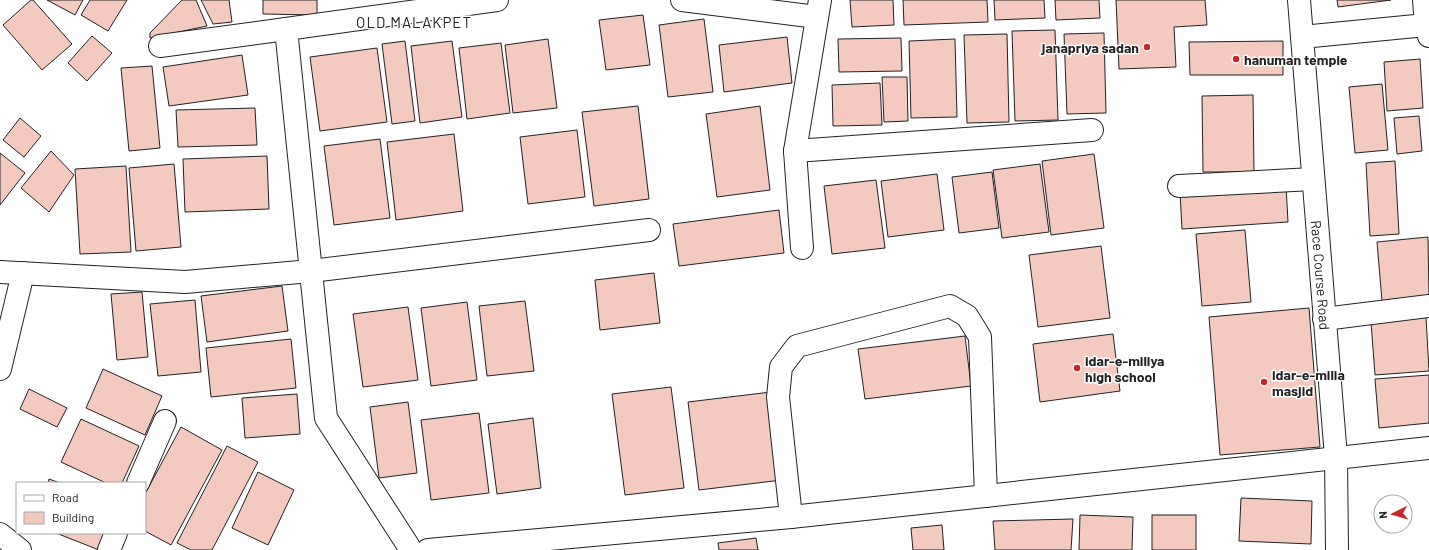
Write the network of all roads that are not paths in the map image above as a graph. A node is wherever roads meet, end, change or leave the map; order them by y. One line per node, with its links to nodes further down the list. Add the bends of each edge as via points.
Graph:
1 (497, 0): 5 (street)
2 (682, 0): 6 (street)
3 (1299, 0): 9 (street, Race Course Road)
4 (1424, 0): 8 (street)
5 (365, 9): 7 (street)
6 (819, 9): 12 (street)
7 (286, 29): 10 (street); 17 (street)
8 (1427, 30): 9 (street)
9 (1302, 38): 13 (street, Race Course Road)
10 (160, 46)
11 (1092, 130): 12 (street)
12 (795, 151): 16 (street)
13 (1313, 179): 14 (street); 21 (street, Race Course Road)
14 (1179, 186)
15 (649, 230): 17 (street)
16 (802, 248)
17 (311, 271): 19 (street, via 185,282); 33 (street, via 326,418)
18 (0, 272): 19 (street)
19 (23, 273): 22 (street)
20 (1429, 306): 21 (street)
21 (1324, 319): 25 (street, Race Course Road)
22 (0, 369)
23 (165, 421): 26 (street)
24 (1429, 448): 25 (street)
25 (1336, 457): 27 (street); 35 (street, Race Course Road)
26 (138, 482)
27 (986, 496): 28 (street); 28 (street, via 980,337 967,316 950,306 797,346 790,353 781,367 778,397)
28 (791, 517): 34 (street)
29 (0, 534): 31 (street)
30 (116, 534): 32 (street)
31 (20, 550)
32 (109, 550)
33 (411, 550)
34 (428, 550)
35 (1337, 550)

